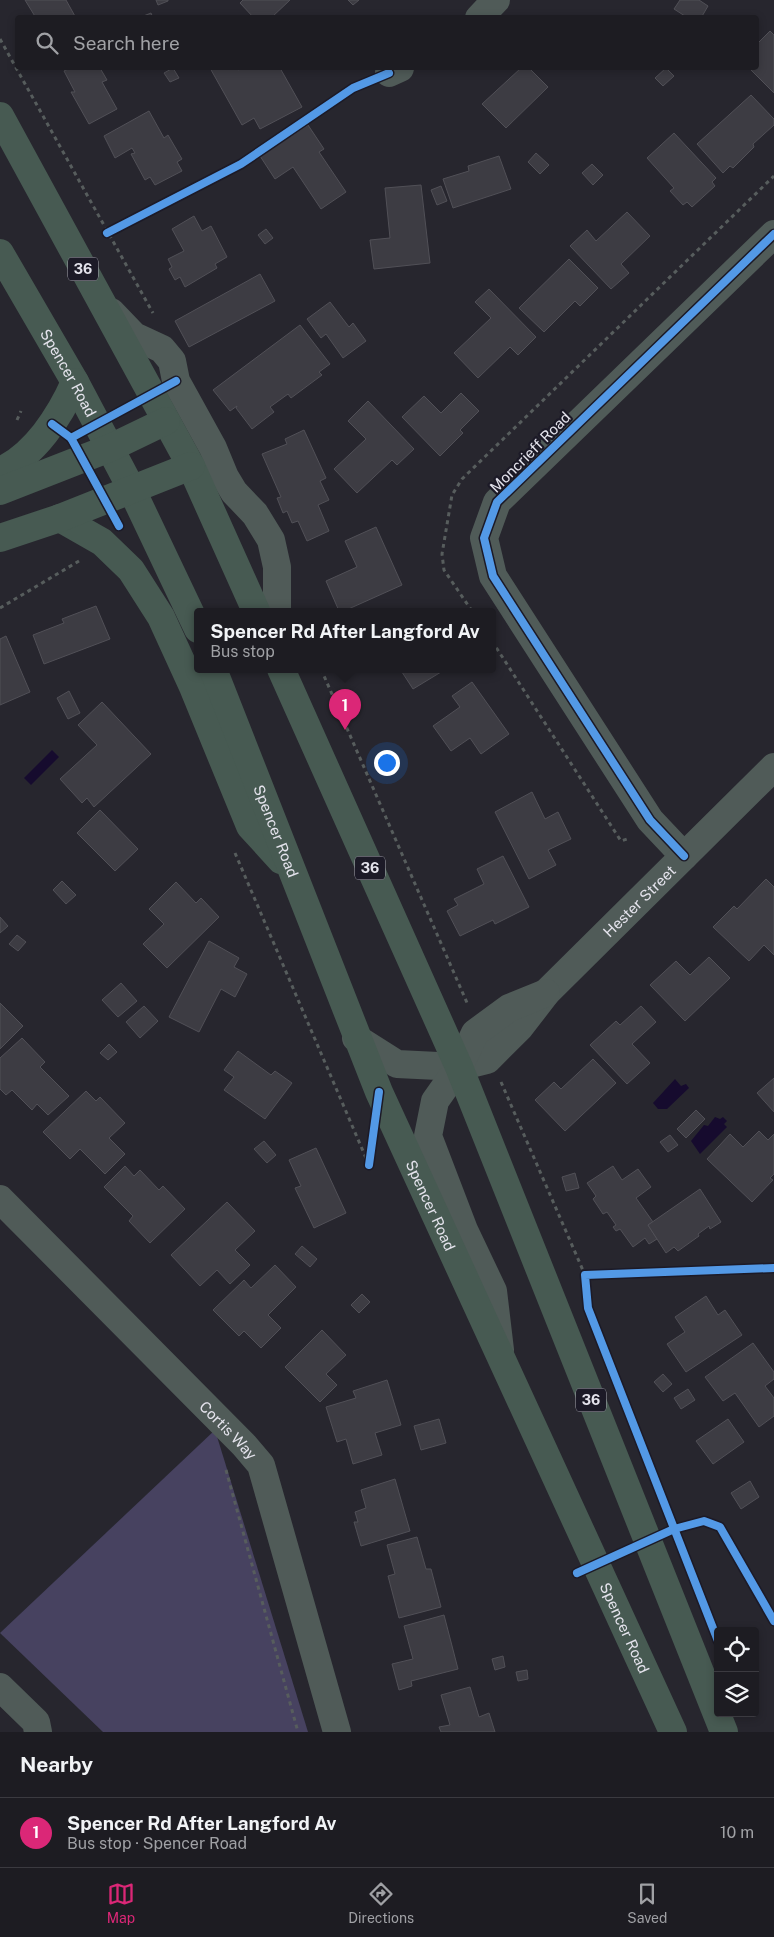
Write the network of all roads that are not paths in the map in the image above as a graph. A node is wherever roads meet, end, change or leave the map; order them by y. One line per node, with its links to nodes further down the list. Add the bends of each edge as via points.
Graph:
1 (496, 0): 2 (street)
2 (482, 15)
3 (0, 116): 6 (main road, 36)
4 (774, 234): 22 (street, Moncrieff Road, via 497,502 484,538 493,576 650,820)
5 (0, 253): 7 (main road, Spencer Road)
6 (101, 302): 8 (main road, 36); 17 (street, via 134,336 166,353 172,361 176,381 225,477 271,540 277,567)
7 (75, 382): 9 (main road, Spencer Road); 11 (main road, via 52,424 16,464)
8 (166, 421): 9 (main road); 10 (main road, 36)
9 (110, 448): 12 (main road, Spencer Road); 13 (main road)
10 (191, 466): 12 (main road); 16 (main road, 36)
11 (0, 471)
12 (131, 488): 14 (main road); 18 (main road, Spencer Road)
13 (0, 491)
14 (60, 518): 15 (main road); 23 (main road, via 102,542 131,570 161,617 250,826)
15 (0, 538)
16 (255, 608)
17 (277, 608)
18 (194, 621)
19 (215, 673): 23 (main road, Spencer Road)
20 (283, 673): 26 (main road, 36)
21 (774, 767): 22 (street, Hester Street)
22 (684, 856): 24 (street, Hester Street)
23 (292, 872): 25 (main road, Spencer Road)
24 (547, 992): 26 (street, Hester Street, via 520,1027 490,1057); 26 (street, Hester Street, via 477,1018 475,1033)
25 (356, 1038): 26 (street, Hester Street, via 397,1064); 28 (main road, Spencer Road)
26 (459, 1067): 28 (street, Hester Street, via 434,1101 428,1136 464,1230 493,1291); 33 (main road, 36)
27 (0, 1199): 31 (street, Cortis Way, via 261,1465)
28 (500, 1352): 32 (main road, Spencer Road)
29 (0, 1687): 30 (street, via 36,1722)
30 (38, 1732)
31 (337, 1732)
32 (674, 1732)
33 (724, 1732)

